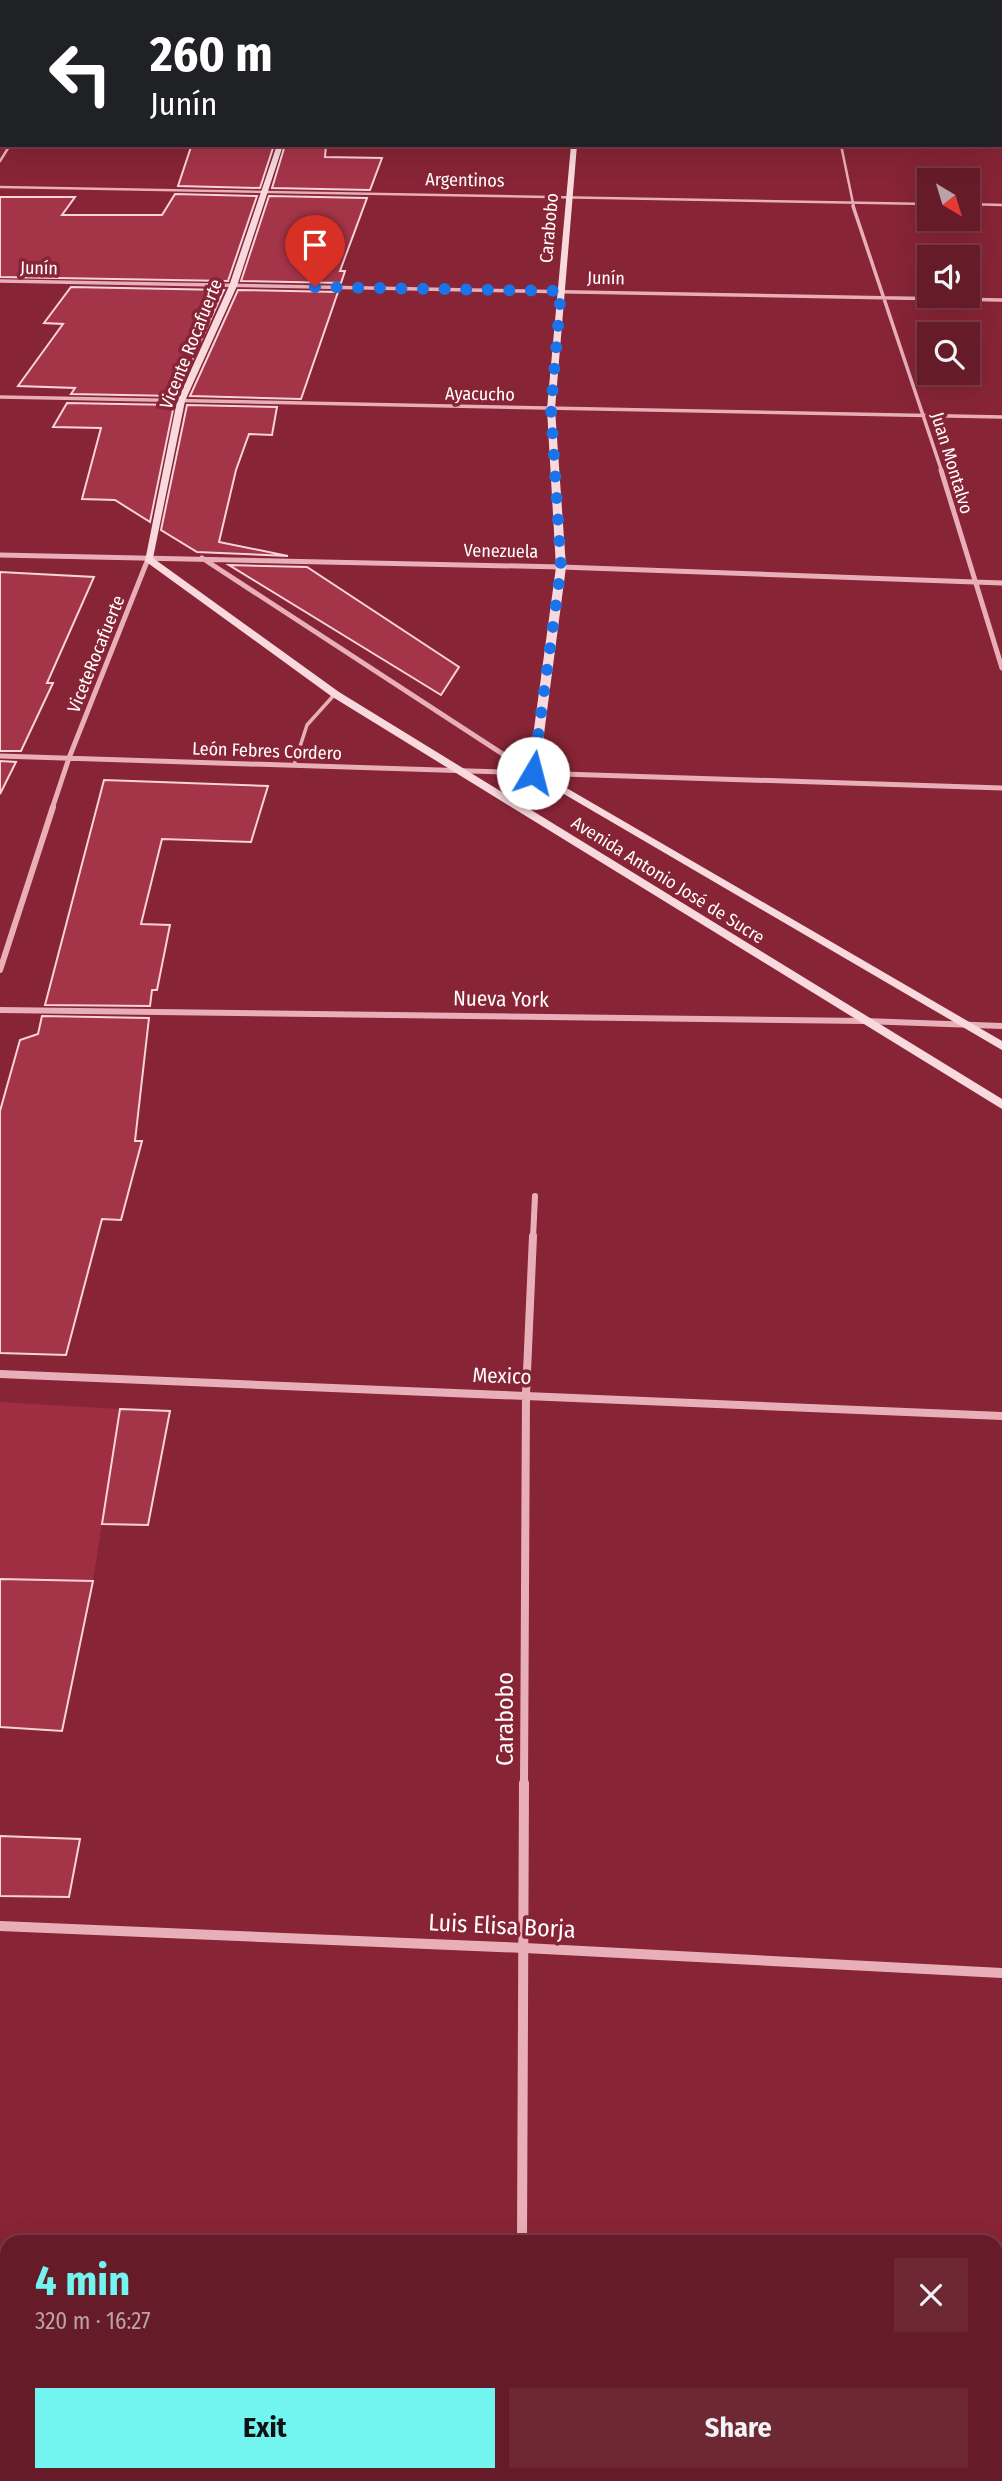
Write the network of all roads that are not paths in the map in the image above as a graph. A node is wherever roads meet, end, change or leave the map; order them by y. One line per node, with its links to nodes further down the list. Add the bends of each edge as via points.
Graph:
1 (279, 147): 5 (main road, Vicente Rocafuerte)
2 (575, 147): 6 (main road, Carabobo)
3 (841, 147): 7 (street, Juan Montalvo)
4 (0, 187): 5 (street, Argentinos)
5 (266, 191): 6 (street, Argentinos); 12 (main road, Vicente Rocafuerte)
6 (569, 196): 7 (street, Argentinos); 13 (main road, Carabobo)
7 (852, 202): 8 (street, Argentinos); 14 (street, Juan Montalvo)
8 (917, 204)
9 (980, 204): 10 (street)
10 (1002, 205)
11 (0, 281): 12 (street, Junín)
12 (233, 286): 13 (street, Junín); 17 (main road, Vicente Rocafuerte)
13 (561, 291): 14 (street, Junín); 18 (main road, Carabobo)
14 (884, 298): 15 (street, Junín); 19 (street, Juan Montalvo)
15 (1002, 300)
16 (0, 397): 17 (street, Ayacucho)
17 (181, 401): 18 (street, Ayacucho); 23 (main road, Vicente Rocafuerte)
18 (551, 409): 19 (street, Ayacucho); 24 (main road, Carabobo)
19 (924, 415): 20 (street, Ayacucho); 25 (street, Juan Montalvo)
20 (1002, 417)
21 (0, 555): 23 (street, Venezuela)
22 (202, 558): 23 (street, Venezuela); 24 (street, Venezuela); 33 (street, Avenida Antonio José de Sucre)
23 (148, 559): 28 (main road, Avenida Antonio José de Sucre); 30 (street, ViceteRocafuerte)
24 (561, 567): 25 (street, Venezuela); 33 (main road, Carabobo)
25 (973, 583): 26 (street, Venezuela); 27 (street, Juan Montalvo)
26 (1002, 583)
27 (1002, 668)
28 (335, 694): 31 (lane, via 302,729); 32 (main road, Avenida Antonio José de Sucre)
29 (0, 757): 30 (street, León Febres Cordero)
30 (69, 758): 31 (street, León Febres Cordero); 35 (street)
31 (294, 765): 32 (street, León Febres Cordero)
32 (456, 771): 33 (street, León Febres Cordero); 37 (main road, Avenida Antonio José de Sucre)
33 (533, 773): 34 (street, León Febres Cordero); 38 (main road, Avenida Antonio José de Sucre)
34 (1002, 788)
35 (0, 970)
36 (0, 1010): 37 (street, Nueva York)
37 (865, 1021): 38 (street, Nueva York); 41 (main road, Avenida Antonio José de Sucre)
38 (967, 1025): 39 (street, Nueva York); 40 (main road, Avenida Antonio José de Sucre)
39 (1002, 1026)
40 (1002, 1046)
41 (1002, 1105)
42 (535, 1196): 44 (street, Carabobo)
43 (0, 1374): 44 (street, Mexico)
44 (526, 1394): 45 (street, Mexico); 47 (street, Carabobo)
45 (1002, 1416)
46 (0, 1926): 47 (street, Luis Elisa Borja)
47 (525, 1948): 48 (street, Luis Elisa Borja); 49 (street, Carabobo)
48 (1002, 1973)
49 (522, 2235)

